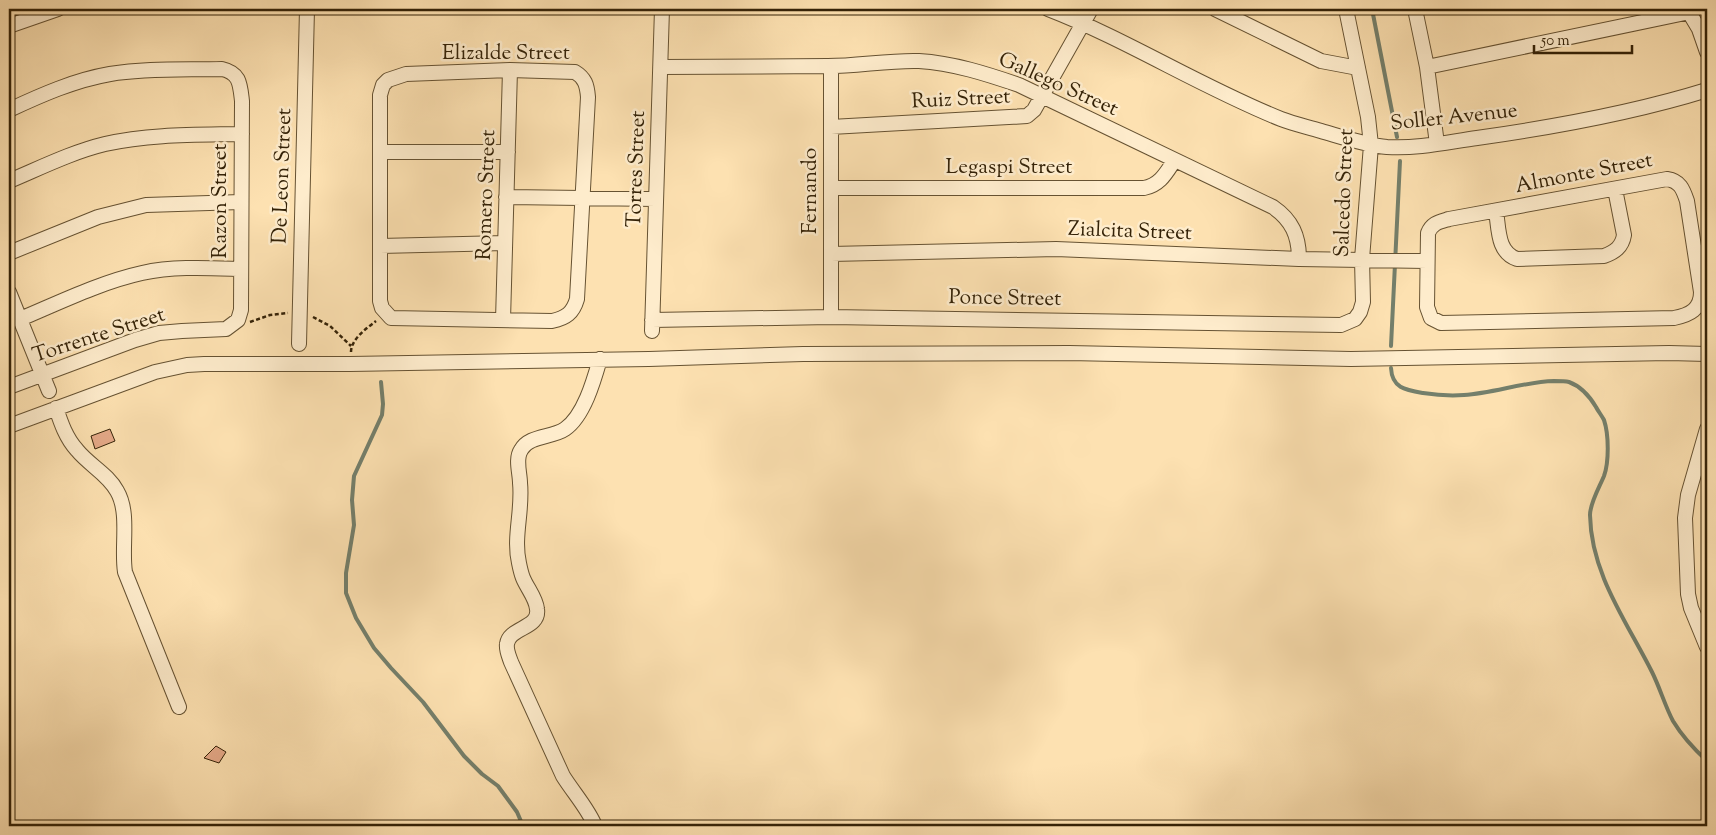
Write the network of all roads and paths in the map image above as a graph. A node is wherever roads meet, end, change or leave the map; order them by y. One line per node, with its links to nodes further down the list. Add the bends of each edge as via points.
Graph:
1 (58, 9): 11 (street)
2 (307, 9): 52 (street, De Leon Street)
3 (662, 9): 14 (street, Torres Street)
4 (1048, 9): 10 (street, Soller Avenue)
5 (1091, 9): 10 (street, Ruiz Street)
6 (1215, 9): 16 (street, via 1321,61)
7 (1346, 9): 16 (street, Salcedo Street)
8 (1416, 9): 15 (street)
9 (1689, 11): 12 (street); 15 (street)
10 (1084, 23): 19 (street, Ruiz Street); 23 (street, Soller Avenue, via 1283,119)
11 (9, 26)
12 (1707, 52)
13 (831, 66): 14 (street, Gallego Street); 19 (street, Gallego Street, via 900,62 945,65 1001,79); 21 (street, Fernando)
14 (661, 67): 33 (street, Torres Street)
15 (1427, 67): 24 (street)
16 (1358, 68): 23 (street, Salcedo Street)
17 (510, 70): 25 (street, Elizalde Street, via 406,74 388,80 380,95); 26 (street, Romero Street); 32 (street, Elizalde Street, via 564,70 583,77 588,96)
18 (1707, 90): 24 (street, Soller Avenue, via 1585,120)
19 (1042, 97): 21 (street, Ruiz Street, via 1034,110 1023,117); 27 (street, Gallego Street)
20 (9, 110): 22 (street, Razon Street, via 73,83 110,74 222,69 234,74 238,80)
21 (831, 127): 29 (street, Fernando)
22 (242, 134): 28 (street, via 167,135 104,144); 34 (street, Razon Street)
23 (1371, 144): 24 (street, Soller Avenue, via 1404,147); 41 (street, Salcedo Street)
24 (1437, 144)
25 (380, 152): 26 (street); 37 (street, Elizalde Street)
26 (508, 152): 31 (street, Romero Street)
27 (1174, 161): 29 (street, Legaspi Street, via 1156,184 1144,188); 40 (street, Gallego Street, via 1280,211 1295,231)
28 (9, 181)
29 (831, 188): 39 (street, Fernando)
30 (1616, 189): 35 (street, Almonte Street); 35 (street, via 1623,242 1613,253 1604,256 1517,259 1509,256 1501,242); 42 (street, Almonte Street, via 1667,179 1674,180 1684,190 1701,292 1700,303 1691,313 1674,318 1441,323 1430,318 1428,313)
31 (506, 197): 32 (street); 36 (street, Romero Street)
32 (583, 197): 33 (street); 49 (street, Elizalde Street, via 574,307 569,314 552,321)
33 (656, 199): 51 (street, Torres Street)
34 (241, 202): 38 (street, via 146,205 98,217); 43 (street, Razon Street)
35 (1496, 211): 42 (street, Almonte Street, via 1434,224 1428,233)
36 (505, 243): 37 (street); 49 (street, Romero Street)
37 (380, 246): 45 (street, Elizalde Street, via 380,301)
38 (9, 253)
39 (832, 254): 40 (street, Zialcita Street, via 1056,249); 46 (street, Fernando)
40 (1299, 259): 41 (street, Zialcita Street)
41 (1362, 259): 42 (street, Zialcita Street); 48 (street, Salcedo Street, via 1363,302)
42 (1427, 261)
43 (241, 269): 47 (street, via 182,268 141,273 105,284); 50 (street, Razon Street, via 241,310)
44 (9, 292): 47 (street)
45 (386, 314): 49 (street, Elizalde Street, via 396,319); 53 (path)
46 (832, 317): 48 (street, Ponce Street, via 1341,325); 51 (street, Ponce Street)
47 (20, 319): 56 (street)
48 (1355, 319)
49 (502, 320)
50 (232, 326): 56 (street, Torrente Street, via 218,331 159,333)
51 (652, 326)
52 (298, 344)
53 (351, 346)
54 (1707, 354): 55 (street, via 1351,359 1069,353 803,354)
55 (600, 359): 59 (street, via 187,365 155,372); 64 (street, via 589,394 573,422 554,434 529,442 518,457 521,496 519,560 538,609 530,624 510,637 507,643 511,662 563,776)
56 (42, 374): 57 (street, Torrente Street); 58 (street)
57 (9, 387)
58 (49, 391)
59 (56, 408): 60 (street); 63 (street, via 69,439 118,492 123,506 125,572)
60 (9, 426)
61 (1707, 429): 62 (street, via 1688,495 1685,518 1688,594)
62 (1707, 647)
63 (179, 707)
64 (595, 826)

